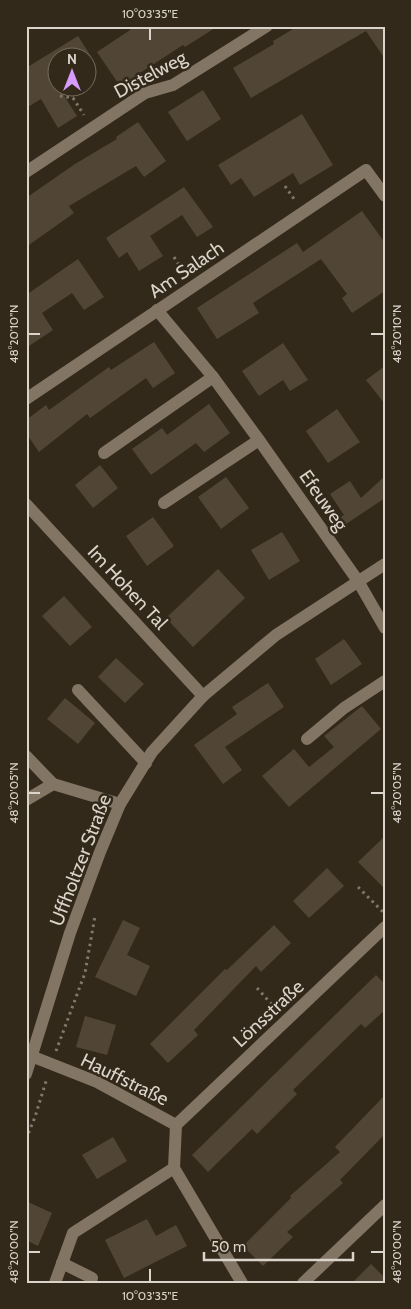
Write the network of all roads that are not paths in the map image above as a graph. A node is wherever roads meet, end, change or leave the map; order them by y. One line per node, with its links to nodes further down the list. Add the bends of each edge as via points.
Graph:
1 (267, 26): 2 (street, Distelweg, via 173,85 145,93)
2 (26, 172)
3 (385, 196): 4 (street, Am Salach, via 366,170)
4 (157, 310): 5 (street, Efeuweg); 6 (street, Am Salach)
5 (213, 377): 7 (street, Efeuweg); 8 (street)
6 (26, 399)
7 (259, 440): 9 (street); 12 (street, Efeuweg)
8 (104, 453)
9 (164, 503)
10 (26, 504): 16 (street, Im Hohen Tal)
11 (385, 564): 12 (street, Uffholtzer Straße)
12 (358, 581): 13 (street, Efeuweg); 16 (street, Uffholtzer Straße, via 276,635)
13 (385, 628)
14 (385, 681): 17 (street, via 344,708)
15 (78, 690): 19 (street)
16 (203, 696): 19 (street, Uffholtzer Straße, via 152,752)
17 (307, 739)
18 (26, 756): 20 (street)
19 (146, 763): 22 (street, Uffholtzer Straße)
20 (53, 784): 21 (street); 22 (street)
21 (26, 800)
22 (120, 804): 24 (street, Uffholtzer Straße, via 70,934)
23 (385, 927): 26 (street, Lönsstraße)
24 (30, 1055): 25 (street, Uffholtzer Straße); 26 (street, Hauffstraße, via 97,1082)
25 (26, 1074)
26 (176, 1125): 27 (street, Hauffstraße)
27 (174, 1168): 29 (street, via 73,1233); 32 (street)
28 (385, 1206): 33 (street)
29 (62, 1263): 30 (street); 31 (street)
30 (92, 1278)
31 (55, 1283)
32 (242, 1283)
33 (303, 1283)

